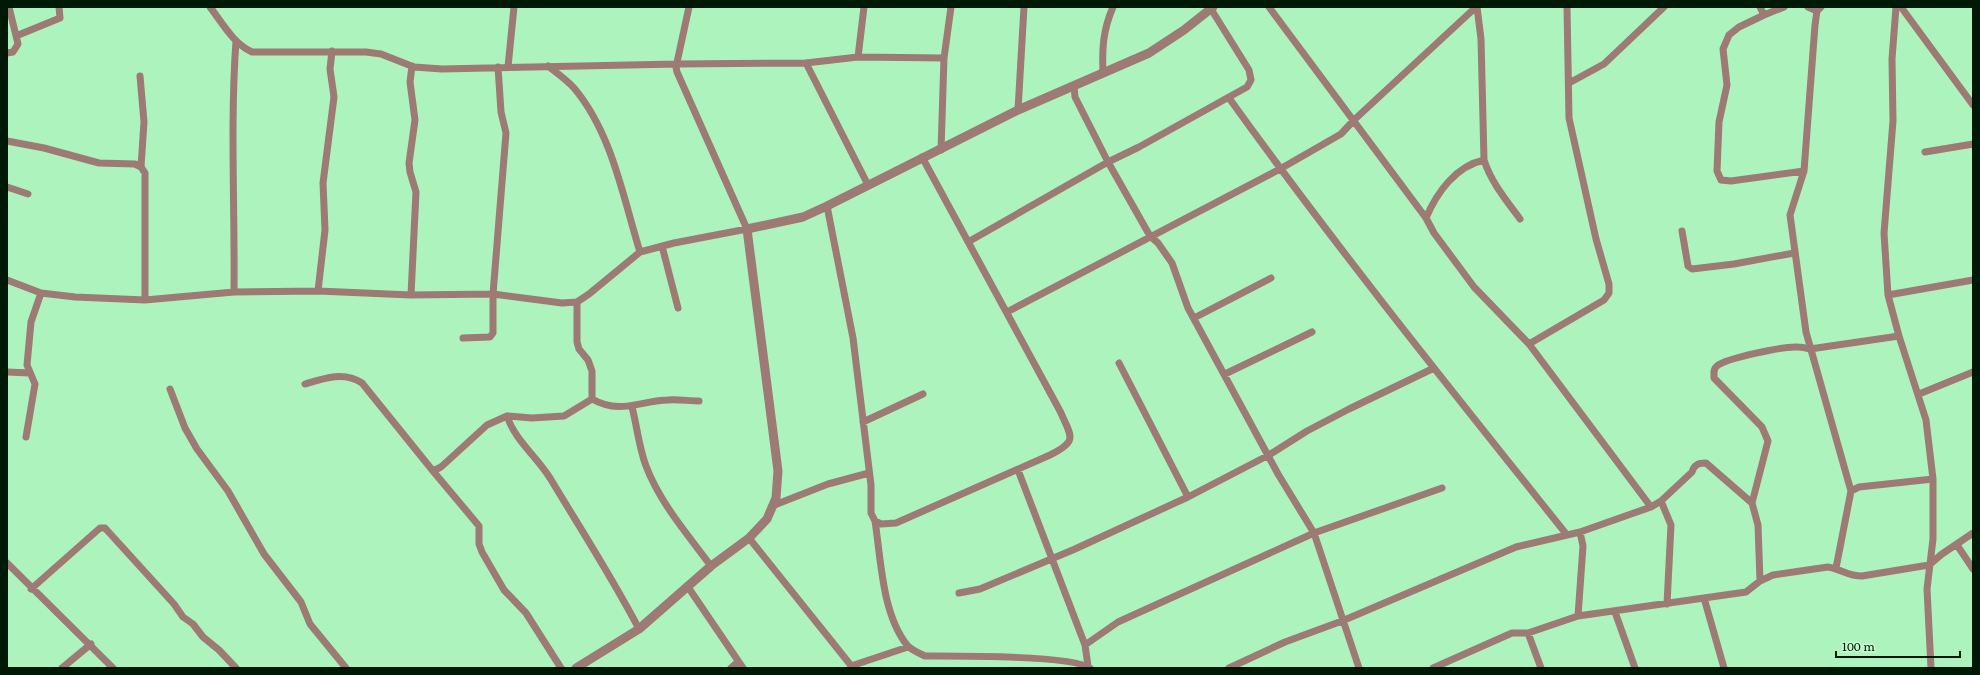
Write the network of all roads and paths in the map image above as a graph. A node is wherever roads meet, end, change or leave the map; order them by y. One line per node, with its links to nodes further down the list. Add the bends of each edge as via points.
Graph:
1 (8, 7): 22 (street)
2 (59, 7): 22 (street, via 60,18)
3 (210, 7): 23 (street)
4 (514, 7): 33 (street)
5 (689, 7): 29 (street)
6 (864, 7): 26 (street)
7 (951, 7): 27 (street)
8 (1024, 7): 40 (street)
9 (1113, 7): 34 (street, via 1102,44)
10 (1269, 7): 41 (street)
11 (1476, 7): 41 (street); 47 (street, via 1481,39)
12 (1567, 7): 36 (street)
13 (1664, 7): 36 (street, via 1604,64)
14 (1760, 7): 21 (street)
15 (1784, 7): 21 (street)
16 (1808, 7): 20 (street)
17 (1896, 7): 72 (street, via 1892,59 1893,121 1884,233)
18 (1901, 7): 39 (street)
19 (1212, 8): 34 (street, via 1149,53); 38 (street, via 1249,70 1251,80 1247,87)
20 (1819, 9): 51 (street, via 1815,25)
21 (1764, 15): 51 (street, via 1729,35 1723,49 1727,85 1719,122 1717,171 1721,180 1732,181)
22 (16, 36): 25 (street, via 17,48)
23 (236, 41): 24 (street, via 252,52); 69 (street, via 232,91)
24 (332, 51): 31 (street, via 374,53); 68 (street, via 330,69 334,97 323,184 325,230)
25 (7, 53)
26 (858, 57): 27 (street); 28 (street)
27 (944, 58): 44 (street)
28 (806, 63): 29 (street); 52 (street)
29 (677, 64): 30 (street); 58 (street, via 677,72)
30 (548, 66): 33 (street); 63 (street, via 573,88 601,130)
31 (413, 67): 32 (street); 73 (street, via 410,82 416,120 409,163 416,192)
32 (498, 67): 33 (street); 71 (street, via 501,112 506,133)
33 (508, 67)
34 (1103, 73): 37 (street)
35 (140, 76): 49 (street, via 144,122)
36 (1569, 83): 82 (street, via 1569,118 1596,239 1609,284 1609,293 1604,300)
37 (1074, 86): 40 (street); 48 (street, via 1077,102)
38 (1229, 98): 48 (street); 50 (street)
39 (1973, 105)
40 (1018, 110): 44 (street)
41 (1354, 120): 50 (street, via 1341,134); 56 (street)
42 (7, 141): 49 (street, via 99,163 135,164)
43 (1973, 144): 45 (street)
44 (941, 150): 46 (street)
45 (1925, 152)
46 (922, 157): 52 (street); 61 (street)
47 (1484, 160): 56 (street, via 1473,162 1449,181 1432,203); 57 (street, via 1496,187)
48 (1108, 162): 60 (street); 61 (street)
49 (142, 167): 74 (street)
50 (1280, 169): 60 (street); 85 (street)
51 (1804, 171): 64 (street, via 1790,215)
52 (868, 185): 55 (street)
53 (7, 187): 54 (street)
54 (28, 194)
55 (827, 206): 58 (street, via 802,217); 98 (street, via 853,338)
56 (1426, 218): 82 (street, via 1474,287)
57 (1520, 219)
58 (747, 229): 62 (street); 110 (street, via 778,471 776,498)
59 (1682, 231): 64 (street, via 1688,266 1692,269)
60 (1150, 236): 77 (street); 78 (street, via 1172,263)
61 (968, 242): 77 (street)
62 (662, 246): 63 (street); 76 (street)
63 (640, 252): 75 (street)
64 (1794, 253): 83 (street)
65 (1271, 278): 78 (street)
66 (7, 280): 70 (street)
67 (1973, 280): 72 (street)
68 (318, 291): 69 (street); 73 (street)
69 (234, 292): 74 (street)
70 (41, 293): 74 (street); 88 (street, via 31,322 27,365)
71 (493, 294): 73 (street); 75 (street, via 562,303); 81 (street, via 492,335)
72 (1888, 294): 80 (street)
73 (412, 295)
74 (145, 300)
75 (577, 302): 94 (street, via 577,342 592,371)
76 (678, 308)
77 (1007, 312): 101 (street, via 1060,411 1070,435 1070,443 1065,448)
78 (1194, 318): 89 (street)
79 (1312, 332): 89 (street)
80 (1899, 336): 83 (street); 93 (street)
81 (463, 338)
82 (1529, 344): 111 (street)
83 (1810, 349): 106 (street); 109 (street, via 1797,347 1766,351 1717,366 1714,372 1714,378 1762,427 1768,441)
84 (1119, 363): 107 (street)
85 (1434, 368): 100 (street, via 1328,420); 116 (street)
86 (7, 372): 88 (street)
87 (1973, 372): 93 (street)
88 (30, 373): 99 (street, via 35,384)
89 (1225, 374): 100 (street)
90 (305, 384): 102 (street, via 326,377 342,376 362,383)
91 (170, 389): 146 (street, via 185,428 197,449 228,491 264,554 301,602 316,633)
92 (923, 394): 98 (street)
93 (1919, 394): 104 (street, via 1926,420)
94 (592, 399): 96 (street, via 606,406); 97 (street, via 564,416)
95 (699, 401): 96 (street, via 668,400)
96 (632, 407): 122 (street, via 646,466 654,483)
97 (507, 416): 102 (street, via 487,425 441,467); 134 (street, via 511,429 549,476)
98 (863, 422): 103 (street)
99 (26, 437)
100 (1269, 455): 107 (street); 114 (street)
101 (1018, 470): 112 (street, via 896,523 881,524); 119 (street)
102 (433, 471): 147 (street, via 479,526 479,544 482,552 504,590 526,613)
103 (869, 473): 110 (street, via 828,484); 112 (street, via 871,513)
104 (1933, 479): 106 (street, via 1859,487); 121 (street, via 1933,539)
105 (1442, 488): 114 (street)
106 (1851, 491): 123 (street)
107 (1188, 497): 119 (street)
108 (1661, 501): 109 (street, via 1692,472 1694,467 1706,463); 111 (street); 130 (street, via 1671,525)
109 (1752, 503): 125 (street, via 1758,526)
110 (772, 506): 117 (street, via 767,519)
111 (1651, 507): 113 (street)
112 (875, 521): 138 (street, via 887,600 899,633)
113 (1580, 532): 116 (street); 132 (street, via 1583,546)
114 (1314, 533): 133 (street); 137 (street, via 1118,622)
115 (1973, 533): 118 (street)
116 (1567, 535): 133 (street, via 1516,547)
117 (749, 538): 122 (street); 141 (street)
118 (1956, 545): 121 (street); 124 (street)
119 (1051, 559): 128 (street, via 980,589); 137 (street)
120 (7, 563): 127 (street)
121 (1929, 565): 123 (street, via 1862,576 1852,576); 156 (street, via 1927,589)
122 (711, 566): 126 (street)
123 (1836, 568): 125 (street, via 1773,575)
124 (1973, 569)
125 (1760, 581): 129 (street, via 1746,592)
126 (688, 587): 134 (street); 139 (street)
127 (31, 589): 136 (street); 145 (street, via 100,528 105,528 183,617)
128 (959, 593)
129 (1704, 598): 130 (street); 155 (street)
130 (1667, 604): 131 (street)
131 (1615, 612): 132 (street); 154 (street)
132 (1578, 616): 135 (street)
133 (1342, 621): 150 (street, via 1285,642); 151 (street)
134 (639, 629): 148 (street)
135 (1528, 633): 140 (street, via 1512,633); 153 (street)
136 (91, 644): 143 (street); 144 (street)
137 (1085, 645): 142 (street)
138 (908, 647): 141 (street); 142 (street, via 925,656 1057,660)
139 (740, 665): 149 (street)
140 (1445, 665): 152 (street)
141 (852, 667)
142 (1089, 667)
143 (62, 668)
144 (113, 668)
145 (236, 668)
146 (346, 668)
147 (561, 668)
148 (576, 668)
149 (731, 668)
150 (1229, 668)
151 (1359, 668)
152 (1433, 668)
153 (1541, 668)
154 (1635, 668)
155 (1724, 668)
156 (1931, 668)

